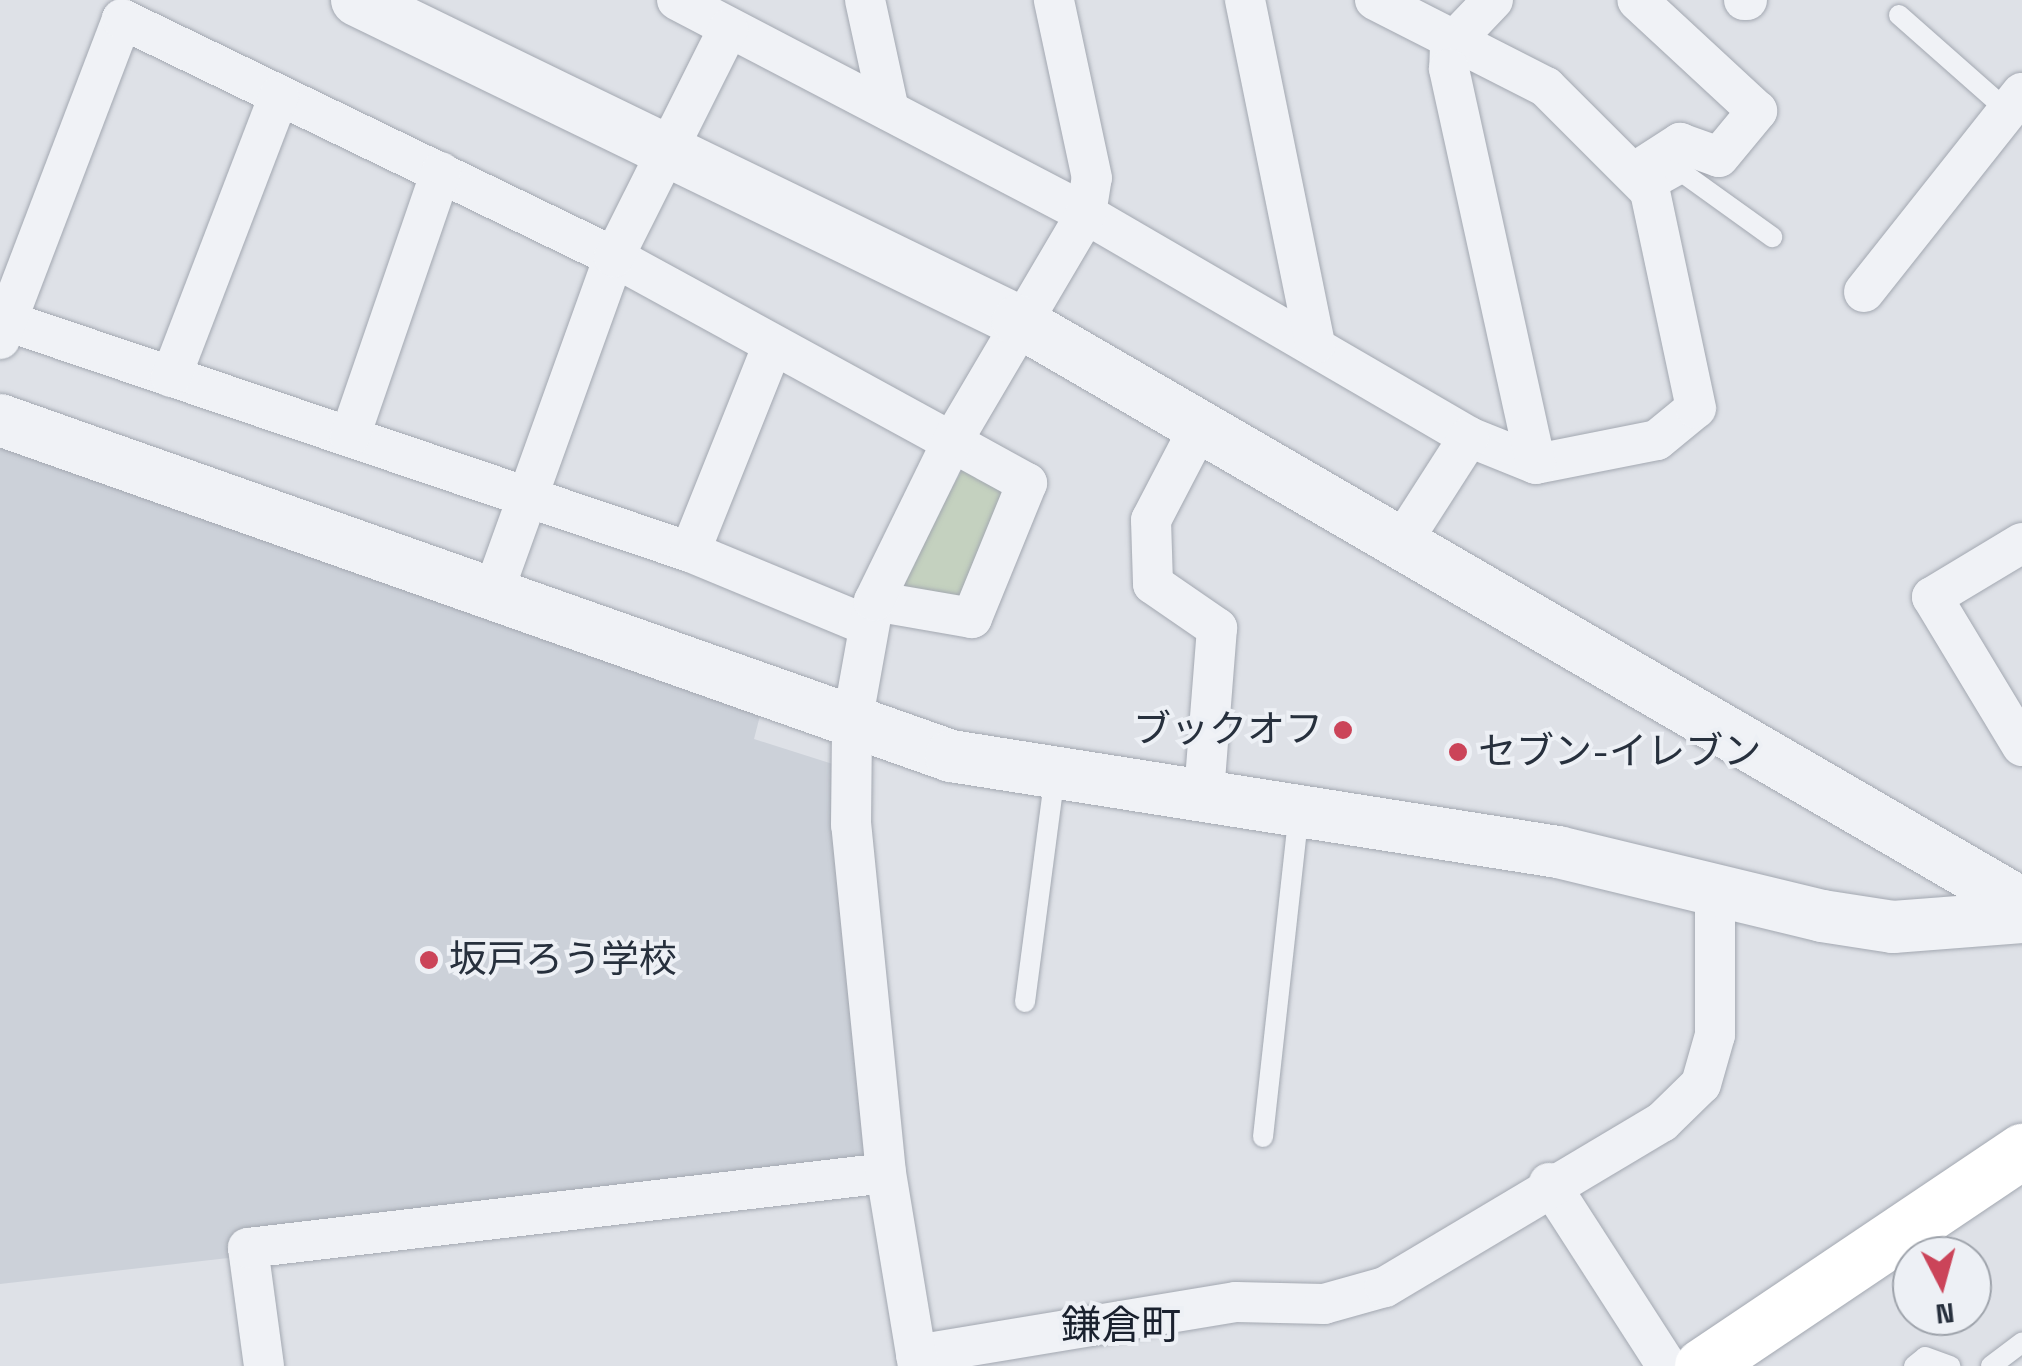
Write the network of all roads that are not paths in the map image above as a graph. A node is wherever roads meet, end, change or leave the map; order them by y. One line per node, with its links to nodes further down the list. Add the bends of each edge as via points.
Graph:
1 (357, 0): 15 (street)
2 (679, 0): 10 (street)
3 (865, 0): 14 (street)
4 (1054, 0): 18 (street, via 1092,178)
5 (1245, 0): 24 (street)
6 (1375, 0): 11 (street)
7 (1494, 0): 11 (street)
8 (1637, 0): 17 (street, via 1757,111 1719,157 1680,142)
9 (1899, 15): 13 (lane)
10 (728, 29): 14 (street); 15 (street)
11 (1450, 46): 17 (street, via 1546,87); 32 (street)
12 (280, 96): 16 (street); 23 (street, via 122,19); 26 (street)
13 (2015, 102): 21 (street)
14 (890, 110): 18 (street)
15 (668, 147): 20 (street); 22 (street)
16 (442, 172): 20 (street); 29 (street)
17 (1642, 181): 19 (lane, via 1682,173); 32 (street, via 1696,408 1657,440)
18 (1086, 214): 22 (street); 24 (street)
19 (1772, 238)
20 (614, 257): 25 (street); 33 (street)
21 (1864, 292)
22 (1018, 321): 28 (street); 31 (street)
23 (3, 330): 26 (street)
24 (1314, 344): 30 (street)
25 (773, 345): 31 (street); 36 (street)
26 (171, 377): 29 (street)
27 (0, 420): 37 (street)
28 (1200, 426): 34 (street); 42 (street, via 1151,520 1154,584 1217,628)
29 (350, 436): 33 (street)
30 (1470, 437): 32 (street); 34 (street)
31 (954, 438): 38 (street); 38 (street, via 1027,483 972,618)
32 (1536, 464)
33 (533, 500): 36 (street); 37 (street)
34 (1401, 543): 45 (street)
35 (2022, 543): 40 (street, via 1932,597)
36 (690, 552): 38 (street)
37 (493, 593): 39 (street)
38 (869, 612): 39 (street)
39 (852, 724): 41 (street, via 951,756); 50 (street, via 851,825)
40 (2022, 746)
41 (1055, 775): 42 (street); 47 (lane)
42 (1204, 795): 43 (street)
43 (1299, 810): 44 (street, via 1558,852); 48 (lane)
44 (1716, 892): 46 (street, via 1893,926); 51 (street, via 1714,1036 1701,1084 1662,1122)
45 (2022, 904)
46 (2022, 917)
47 (1026, 1002)
48 (1263, 1136)
49 (2022, 1151): 53 (main road)
50 (886, 1173): 54 (street); 55 (street, via 248,1248)
51 (1549, 1183): 54 (street, via 1385,1287 1324,1304 1236,1302); 56 (street)
52 (2022, 1343): 59 (lane)
53 (1725, 1360)
54 (911, 1362)
55 (264, 1366)
56 (1668, 1366)
57 (1914, 1366): 58 (lane, via 1925,1357)
58 (1950, 1366)
59 (1991, 1366)

